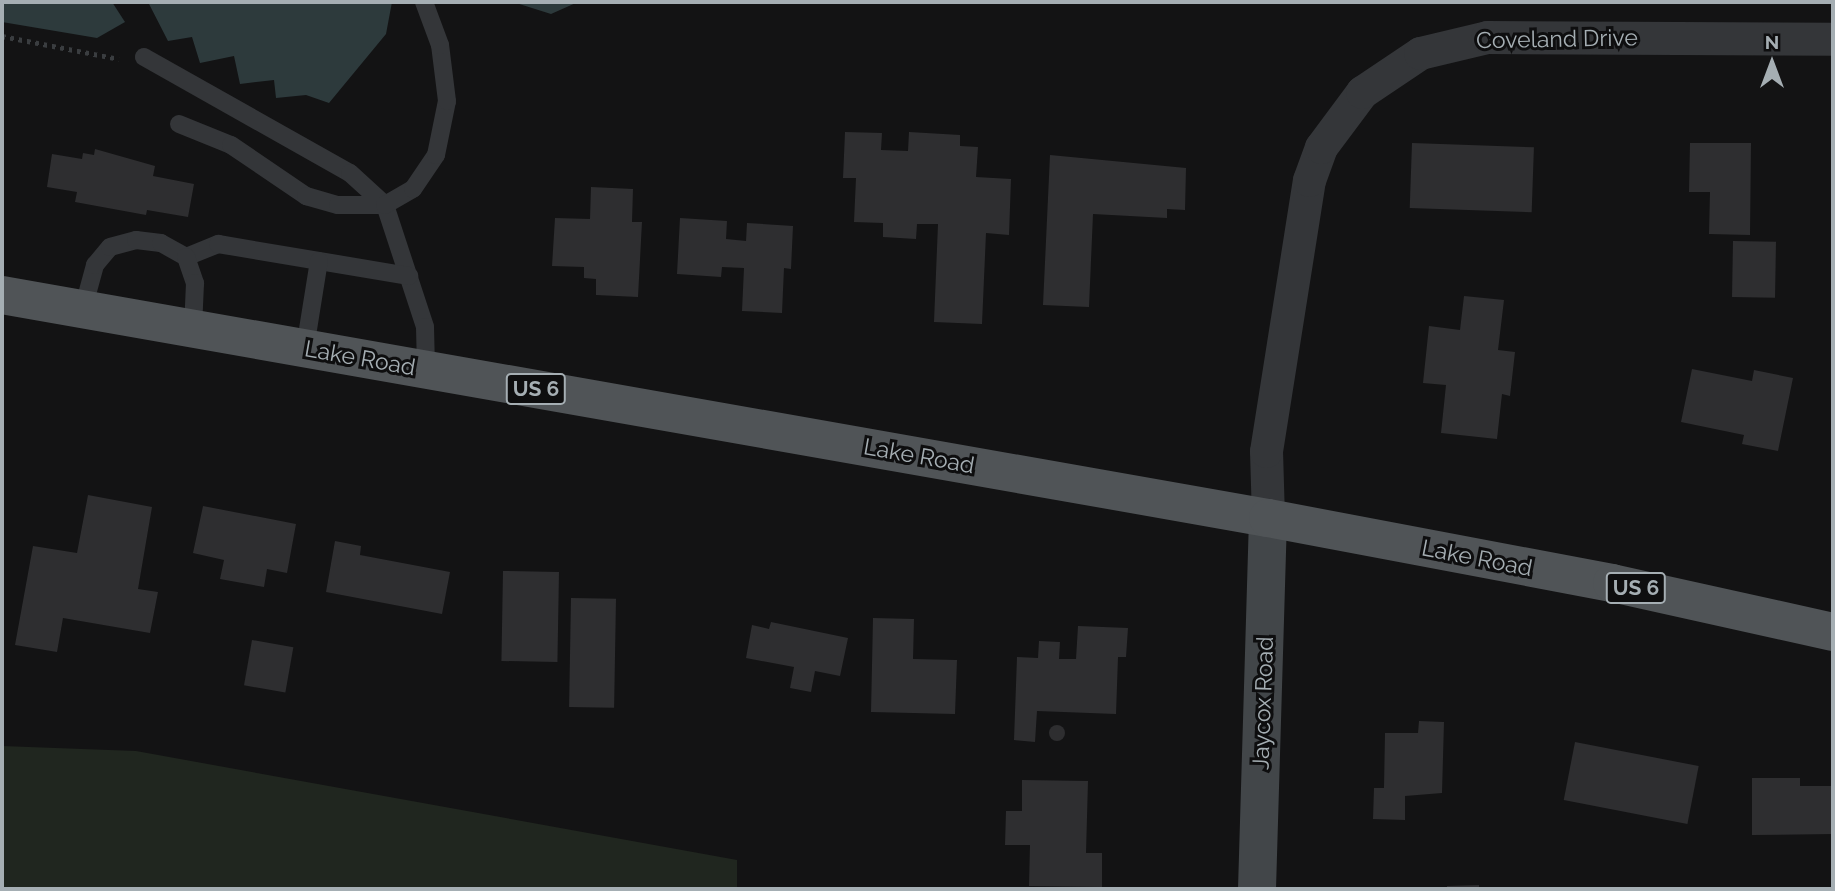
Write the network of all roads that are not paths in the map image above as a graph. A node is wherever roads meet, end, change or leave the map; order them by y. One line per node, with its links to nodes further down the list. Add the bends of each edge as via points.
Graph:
1 (424, 2): 5 (lane, via 440,44 447,101 436,155 413,189)
2 (1833, 39): 14 (street, Coveland Drive, via 1487,37 1420,53 1362,92 1321,147 1307,190 1266,451)
3 (144, 57): 5 (lane, via 350,173)
4 (179, 124): 5 (lane, via 231,145 306,196 338,205)
5 (385, 205): 8 (lane)
6 (186, 257): 7 (lane, via 218,244); 10 (lane, via 161,243 136,240 110,247 95,265); 11 (lane, via 195,283)
7 (319, 261): 8 (lane); 12 (lane)
8 (409, 276): 13 (lane, via 425,327)
9 (2, 295): 10 (main road, Lake Road / US 6)
10 (83, 309): 11 (main road, Lake Road / US 6)
11 (194, 328): 12 (main road, Lake Road / US 6)
12 (305, 348): 13 (main road, Lake Road / US 6)
13 (426, 369): 14 (main road, Lake Road / US 6)
14 (1268, 518): 15 (main road, Lake Road / US 6, via 1612,583); 16 (street, Jaycox Road)
15 (1833, 632)
16 (1257, 889)

